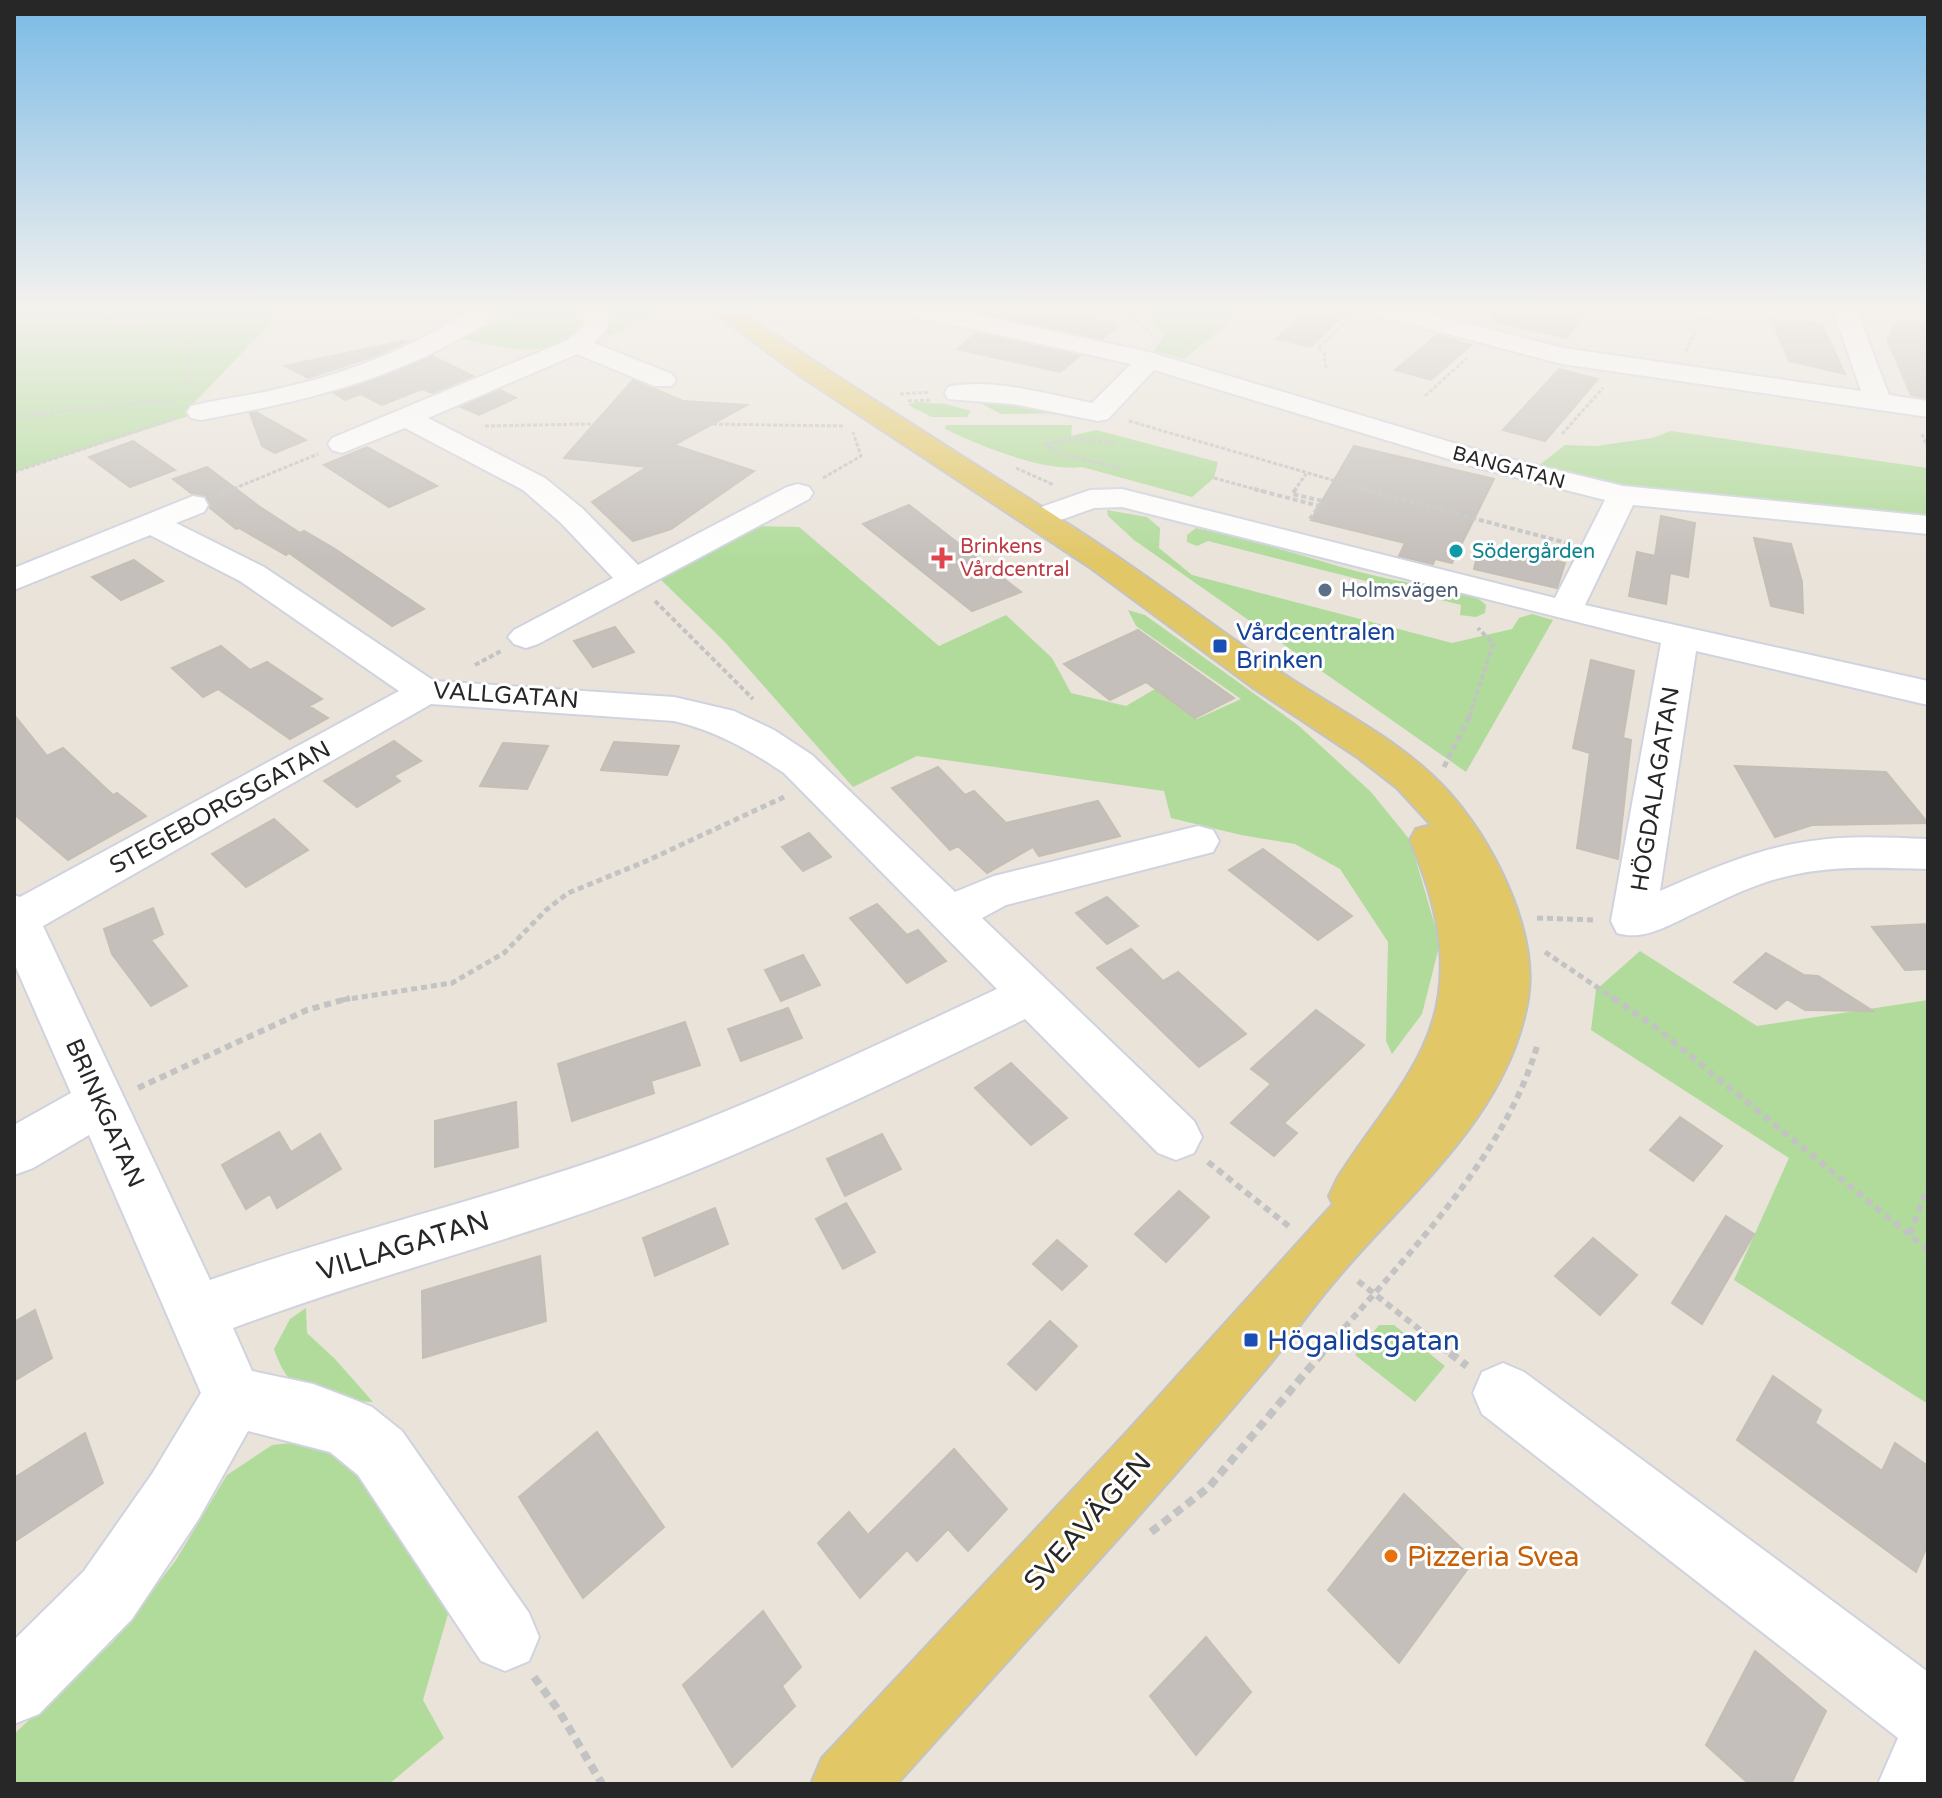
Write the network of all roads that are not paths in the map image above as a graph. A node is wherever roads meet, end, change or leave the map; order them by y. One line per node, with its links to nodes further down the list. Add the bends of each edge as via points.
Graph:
1 (299, 393): 10 (street)
2 (470, 393): 12 (street)
3 (843, 393): 17 (main road, SVEAVÄGEN)
4 (958, 393): 5 (street, via 1013,396 1098,413)
5 (1121, 393)
6 (1259, 393): 15 (street, BANGATAN, via 1485,461)
7 (1813, 393): 9 (street)
8 (1875, 393): 9 (street)
9 (1878, 402): 11 (street)
10 (198, 409)
11 (1928, 409)
12 (407, 421): 13 (street); 20 (street, via 534,484)
13 (338, 431)
14 (798, 493): 20 (street)
15 (1623, 495): 19 (street, BANGATAN); 22 (street)
16 (193, 505): 18 (street)
17 (1038, 519): 22 (street, via 1079,503 1111,497 1135,500); 42 (main road, SVEAVÄGEN, via 1312,712 1403,804 1431,840 1455,893 1465,935 1457,1023 1428,1085 1362,1185 1347,1273 1251,1340)
18 (151, 523): 21 (street); 25 (street, VALLGATAN, via 252,574)
19 (1928, 525)
20 (632, 578): 23 (street)
21 (14, 580)
22 (1565, 611): 24 (street)
23 (526, 637)
24 (1680, 638): 26 (street); 28 (street, HÖGDALAGATAN, via 1633,921 1754,870 1809,856)
25 (425, 692): 29 (street, VALLGATAN, via 674,709 721,720 760,739 807,773); 30 (street, STEGEBORGSGATAN)
26 (1928, 693)
27 (1198, 841): 29 (street, via 994,892)
28 (1928, 854)
29 (948, 915): 31 (street)
30 (15, 917): 32 (street, BRINKGATAN)
31 (1030, 995): 33 (street); 35 (street, VILLAGATAN, via 825,1093 644,1167 315,1270)
32 (101, 1105): 34 (street); 35 (street, BRINKGATAN)
33 (1176, 1137)
34 (14, 1152)
35 (196, 1313): 37 (street)
36 (1503, 1393): 40 (street)
37 (233, 1397): 38 (street, via 350,1429 380,1453); 39 (street, via 175,1497 108,1595)
38 (505, 1637)
39 (14, 1689)
40 (1928, 1716)
41 (1928, 1755): 43 (street)
42 (848, 1784)
43 (1915, 1784)

